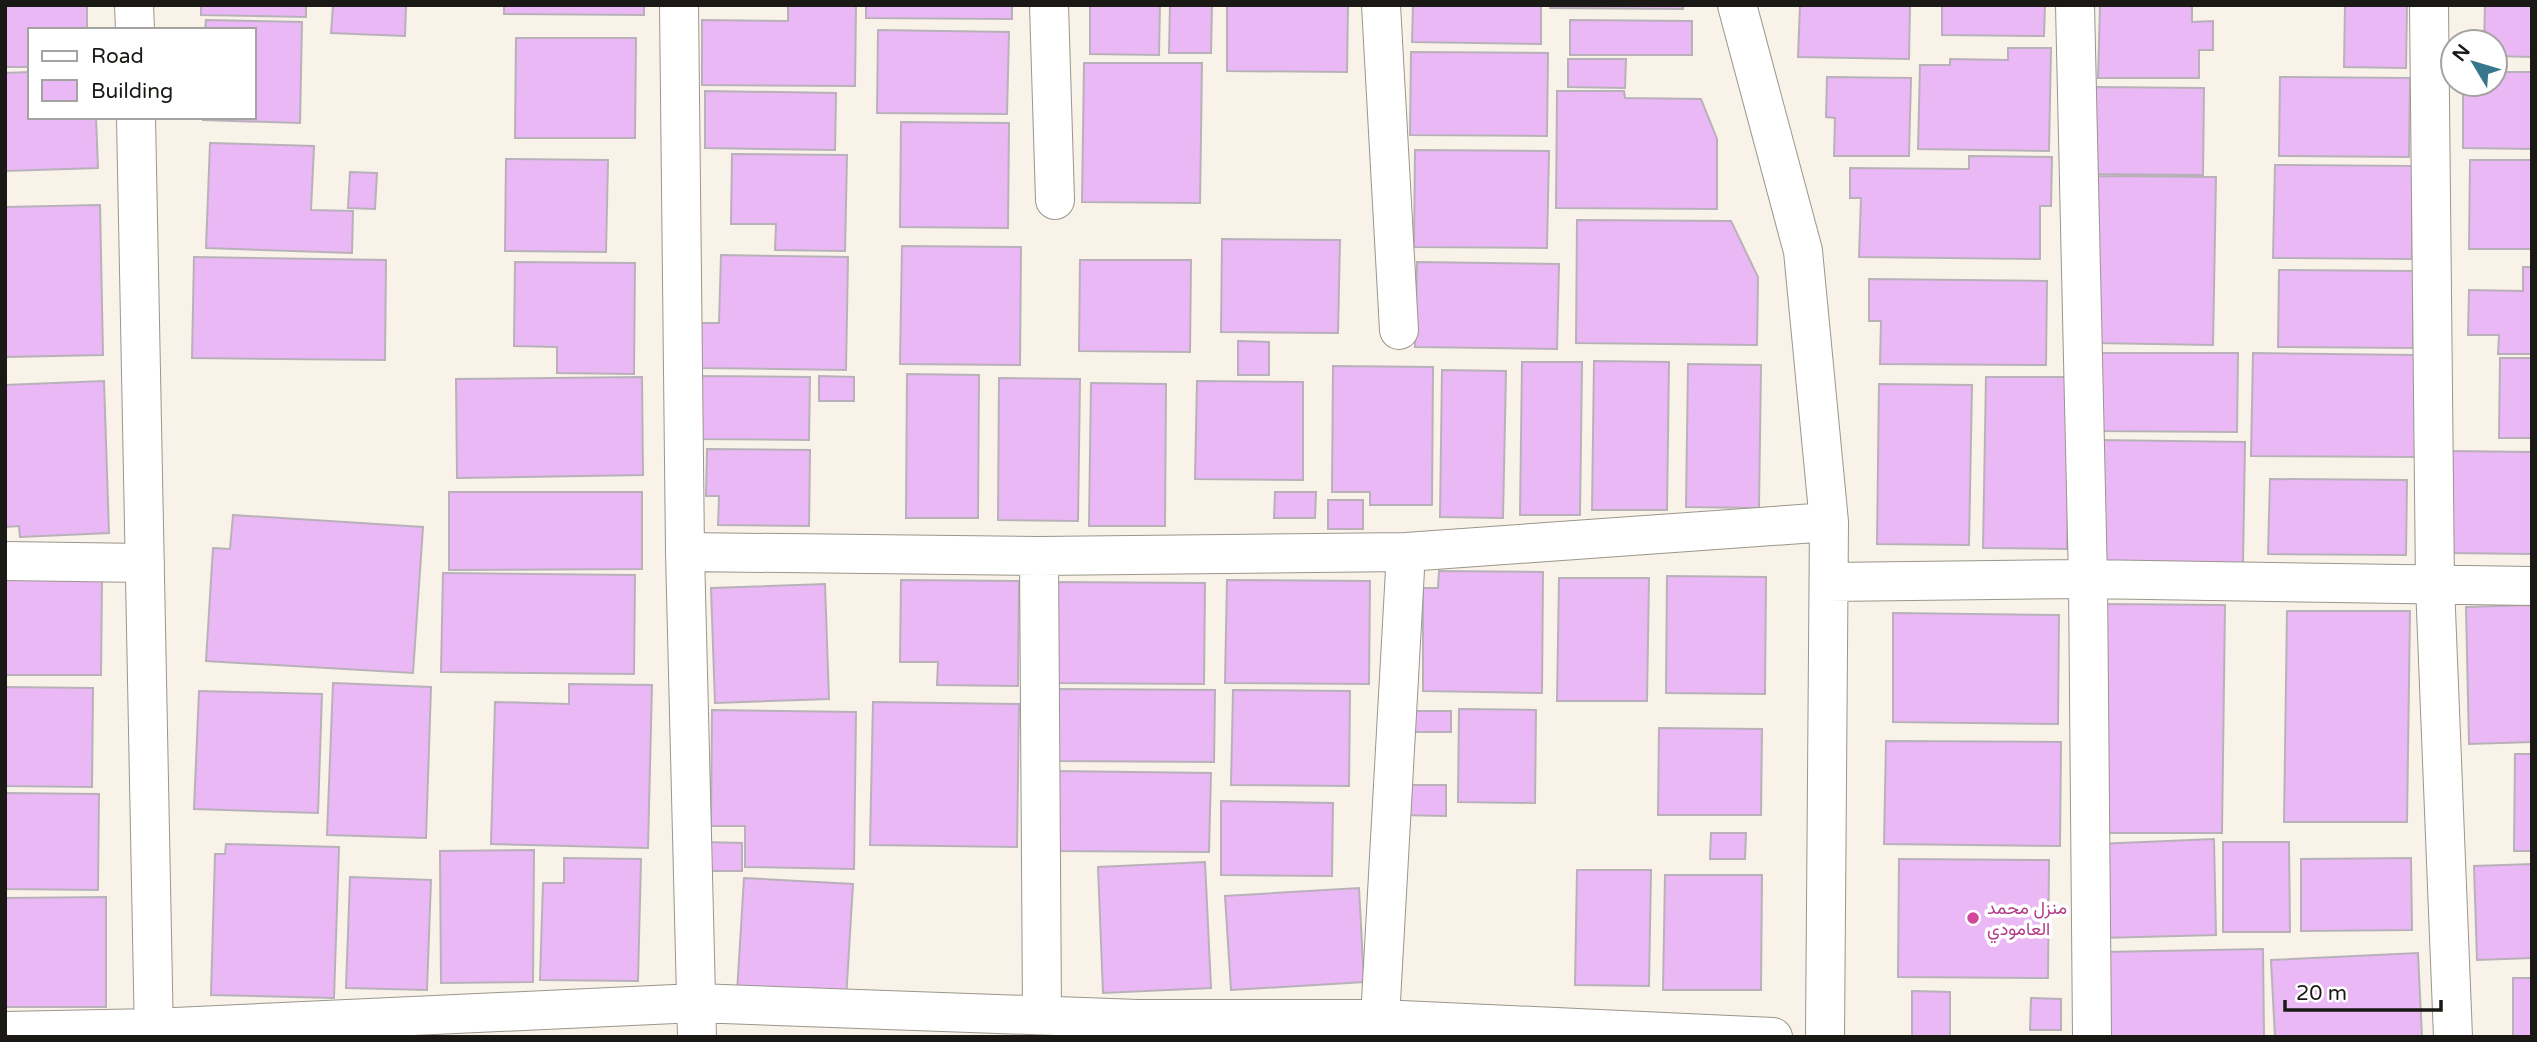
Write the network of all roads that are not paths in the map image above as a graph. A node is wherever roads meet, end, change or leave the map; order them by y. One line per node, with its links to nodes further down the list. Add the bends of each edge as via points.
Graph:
1 (134, 5): 8 (street)
2 (679, 5): 13 (street)
3 (1049, 5): 10 (street)
4 (1381, 5): 11 (street)
5 (1737, 5): 12 (street, via 1803,251)
6 (2076, 5): 18 (street)
7 (2429, 5): 20 (street)
8 (135, 28)
9 (136, 119): 17 (street)
10 (1055, 201)
11 (1399, 330)
12 (1829, 522): 14 (street); 19 (street)
13 (685, 552): 15 (street); 24 (street)
14 (1406, 552): 15 (street); 23 (street)
15 (1039, 556): 22 (street)
16 (5, 561): 17 (street)
17 (145, 563): 27 (street)
18 (2088, 580): 19 (street); 20 (street); 30 (street)
19 (1830, 582): 29 (street)
20 (2435, 585): 21 (street); 31 (street)
21 (2532, 586)
22 (1042, 1015): 24 (street); 25 (street)
23 (1380, 1019): 25 (street); 28 (street)
24 (696, 1020): 27 (street)
25 (1138, 1028)
26 (5, 1031): 27 (street)
27 (154, 1032)
28 (1773, 1037)
29 (1825, 1037)
30 (2092, 1037)
31 (2453, 1037)

